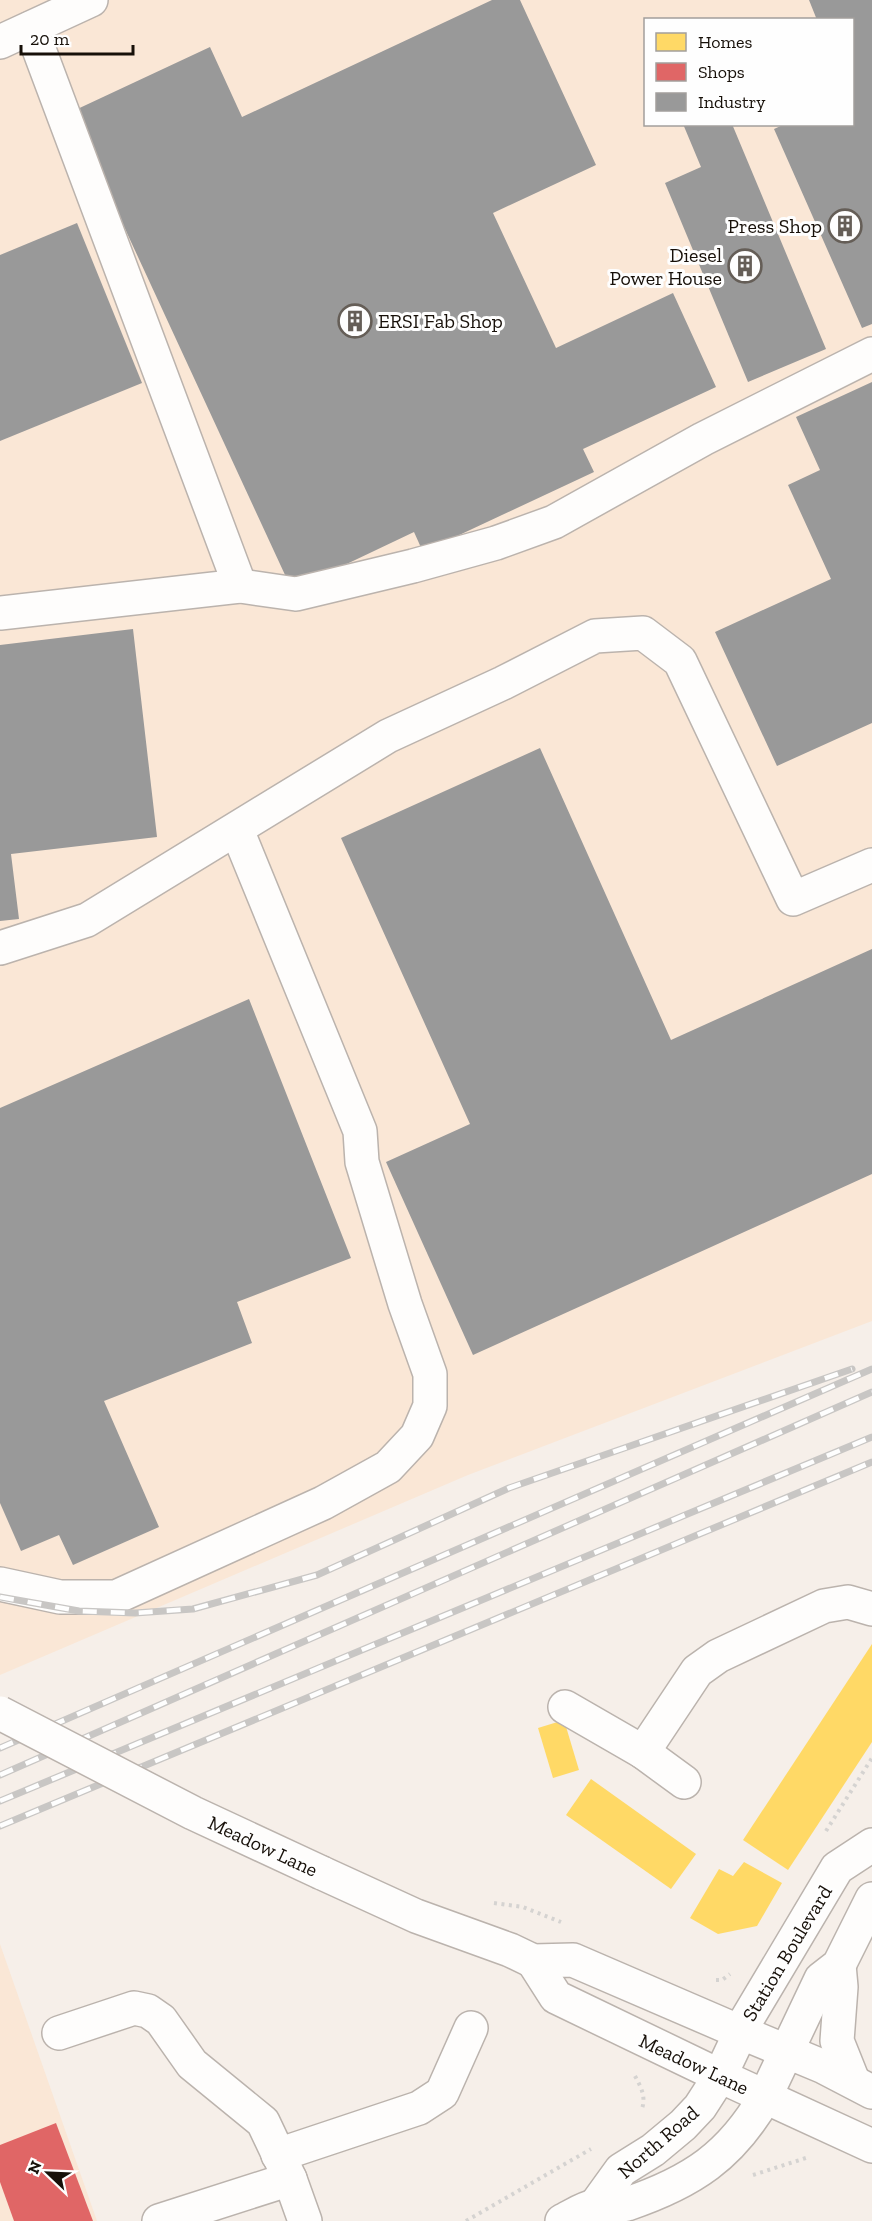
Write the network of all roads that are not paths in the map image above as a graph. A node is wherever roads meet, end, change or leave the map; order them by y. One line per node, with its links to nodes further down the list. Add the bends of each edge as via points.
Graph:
1 (91, 0): 2 (street)
2 (31, 28): 3 (street); 5 (street)
3 (0, 42)
4 (872, 354): 5 (street, via 703,439 554,522 496,543 296,594)
5 (240, 586): 6 (street)
6 (0, 613)
7 (237, 830): 8 (street, via 388,736 595,636 642,633 680,661 793,899); 9 (street, via 87,920); 10 (street, via 360,1131 365,1173 430,1374 430,1407 417,1436 388,1467 323,1503 116,1597 60,1597)
8 (872, 865)
9 (0, 948)
10 (0, 1584)
11 (872, 1609): 14 (street, via 848,1602 824,1606 718,1656 697,1671)
12 (565, 1707): 14 (street)
13 (0, 1713): 18 (street, Meadow Lane, bridge, via 168,1801 322,1874)
14 (643, 1752): 15 (street)
15 (684, 1782)
16 (872, 1845): 21 (street, Station Boulevard, via 837,1868)
17 (872, 1899): 19 (street)
18 (533, 1961): 21 (street, Meadow Lane, via 573,1960); 24 (street, Meadow Lane, via 556,1997)
19 (839, 1965): 23 (street, via 821,1979); 25 (street, via 837,2041)
20 (471, 2028): 28 (street, via 442,2093 419,2108)
21 (740, 2032): 23 (street, Meadow Lane); 24 (street, Station Boulevard)
22 (59, 2033): 28 (street, via 134,2008 148,2011 161,2020 192,2064 263,2122)
23 (786, 2051): 25 (street, Meadow Lane); 26 (street)
24 (720, 2076): 26 (street, Meadow Lane); 29 (street, North Road, via 683,2125 653,2151 621,2170)
25 (862, 2086)
26 (765, 2097): 27 (street, Meadow Lane); 29 (street, North Road, via 748,2126 710,2164 676,2184 624,2205)
27 (872, 2146)
28 (284, 2167): 30 (street); 31 (street)
29 (595, 2206): 32 (street, North Road)
30 (159, 2221)
31 (305, 2221)
32 (562, 2221)

